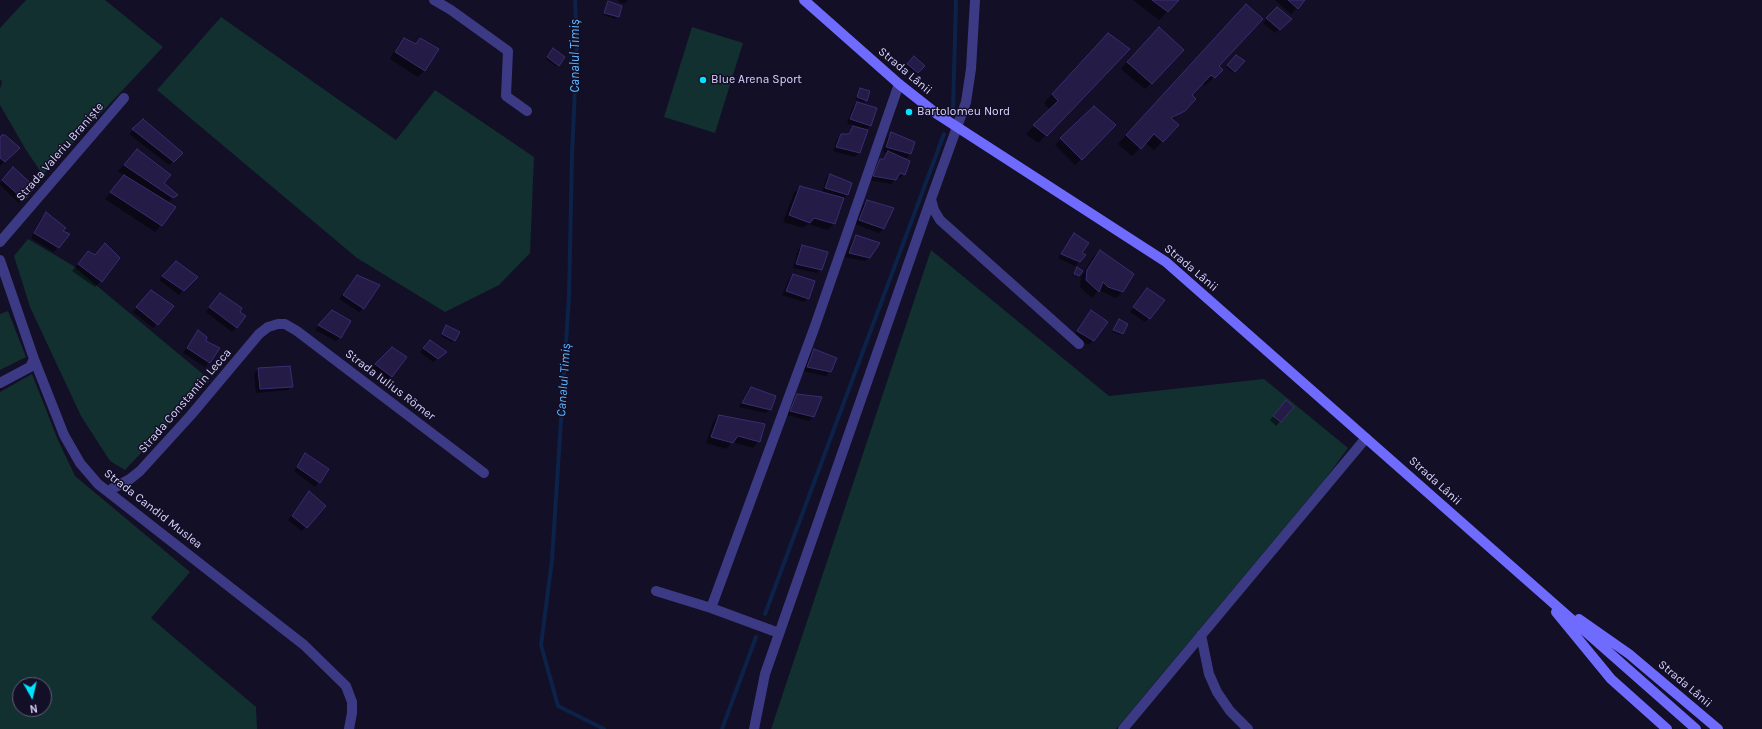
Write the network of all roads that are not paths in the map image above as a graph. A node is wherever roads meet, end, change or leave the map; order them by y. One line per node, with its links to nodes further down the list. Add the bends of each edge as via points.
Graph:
1 (434, 0): 6 (street, via 508,51 506,96)
2 (804, 0): 4 (main road, Strada Lânii)
3 (975, 0): 7 (street, via 971,69 966,102)
4 (898, 84): 7 (main road, Strada Lânii); 20 (street, via 815,326)
5 (124, 98): 9 (street, Strada Valeriu Braniște)
6 (527, 111)
7 (957, 128): 8 (street); 15 (main road, Strada Lânii, via 1166,262)
8 (931, 199): 12 (street, via 940,220); 21 (street)
9 (0, 242)
10 (0, 260): 13 (street, Strada Candid Muslea)
11 (278, 324): 16 (street, Strada Iulius Römer, via 285,324 297,331); 17 (street, Strada Constantin Lecca, via 268,327 260,334 140,471 130,480)
12 (1079, 344)
13 (34, 359): 14 (street, via 30,367); 17 (street, Strada Candid Muslea, via 64,435 80,463 98,484)
14 (0, 383)
15 (1366, 438): 18 (main road, Strada Lânii); 22 (street)
16 (484, 473)
17 (108, 491): 23 (street, Strada Candid Muslea, via 304,645 346,686 352,702)
18 (1537, 589): 27 (main road, Strada Lânii, via 1611,679); 28 (main road, Strada Lânii); 29 (main road, Strada Lânii, via 1630,654)
19 (656, 592): 20 (street)
20 (711, 608): 21 (street)
21 (779, 633): 24 (street, via 765,674)
22 (1201, 635): 25 (street); 26 (street, via 1209,674 1217,692 1230,711)
23 (349, 729)
24 (754, 729)
25 (1124, 729)
26 (1248, 729)
27 (1667, 729)
28 (1696, 729)
29 (1718, 729)

